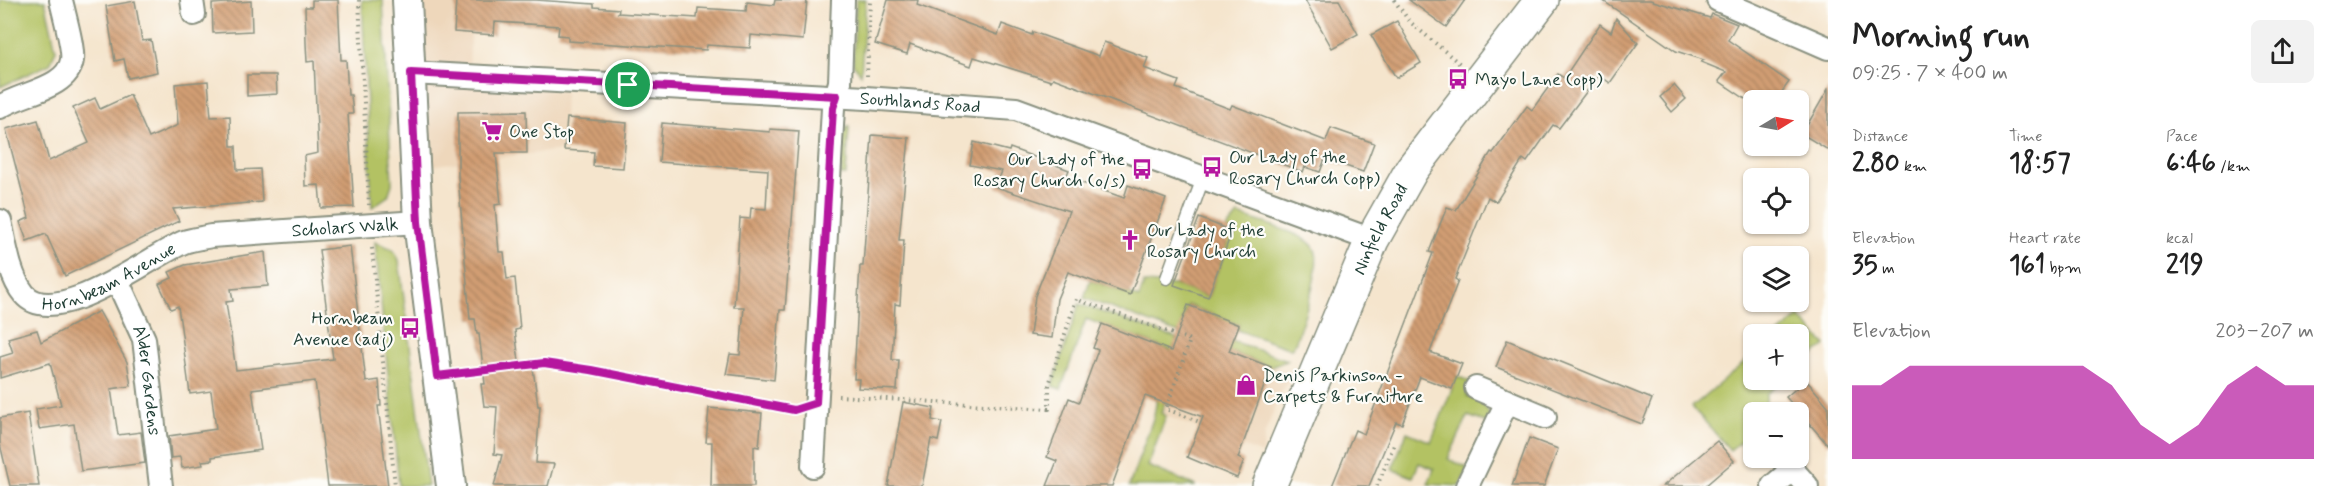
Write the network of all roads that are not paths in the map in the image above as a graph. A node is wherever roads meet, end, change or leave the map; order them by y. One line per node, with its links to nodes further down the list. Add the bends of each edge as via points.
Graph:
1 (62, 0): 9 (street, via 72,60 68,70 60,80)
2 (407, 0): 7 (street)
3 (843, 0): 8 (street)
4 (1542, 0): 14 (main road, Ninfield Road, via 1412,169)
5 (1718, 0): 6 (street)
6 (1828, 48)
7 (411, 73): 8 (street, Southlands Road); 12 (street)
8 (837, 96): 10 (street, Southlands Road, via 1016,109); 20 (street, via 833,108)
9 (0, 107)
10 (1203, 178): 14 (street, Southlands Road); 15 (lane)
11 (0, 220): 16 (street, Hornbeam Avenue, via 18,283 36,303 48,305 79,298)
12 (418, 222): 13 (street, Scholars Walk); 23 (street)
13 (272, 232): 16 (street, Hornbeam Avenue, via 186,241)
14 (1372, 240): 24 (main road, Ninfield Road)
15 (1167, 278)
16 (117, 280): 22 (street, Alder Gardens, via 144,339)
17 (1476, 388): 18 (street)
18 (1507, 402): 19 (street); 25 (street)
19 (1545, 417)
20 (813, 466)
21 (1794, 471): 26 (street)
22 (161, 486)
23 (451, 486)
24 (1269, 486)
25 (1467, 486)
26 (1773, 486)

